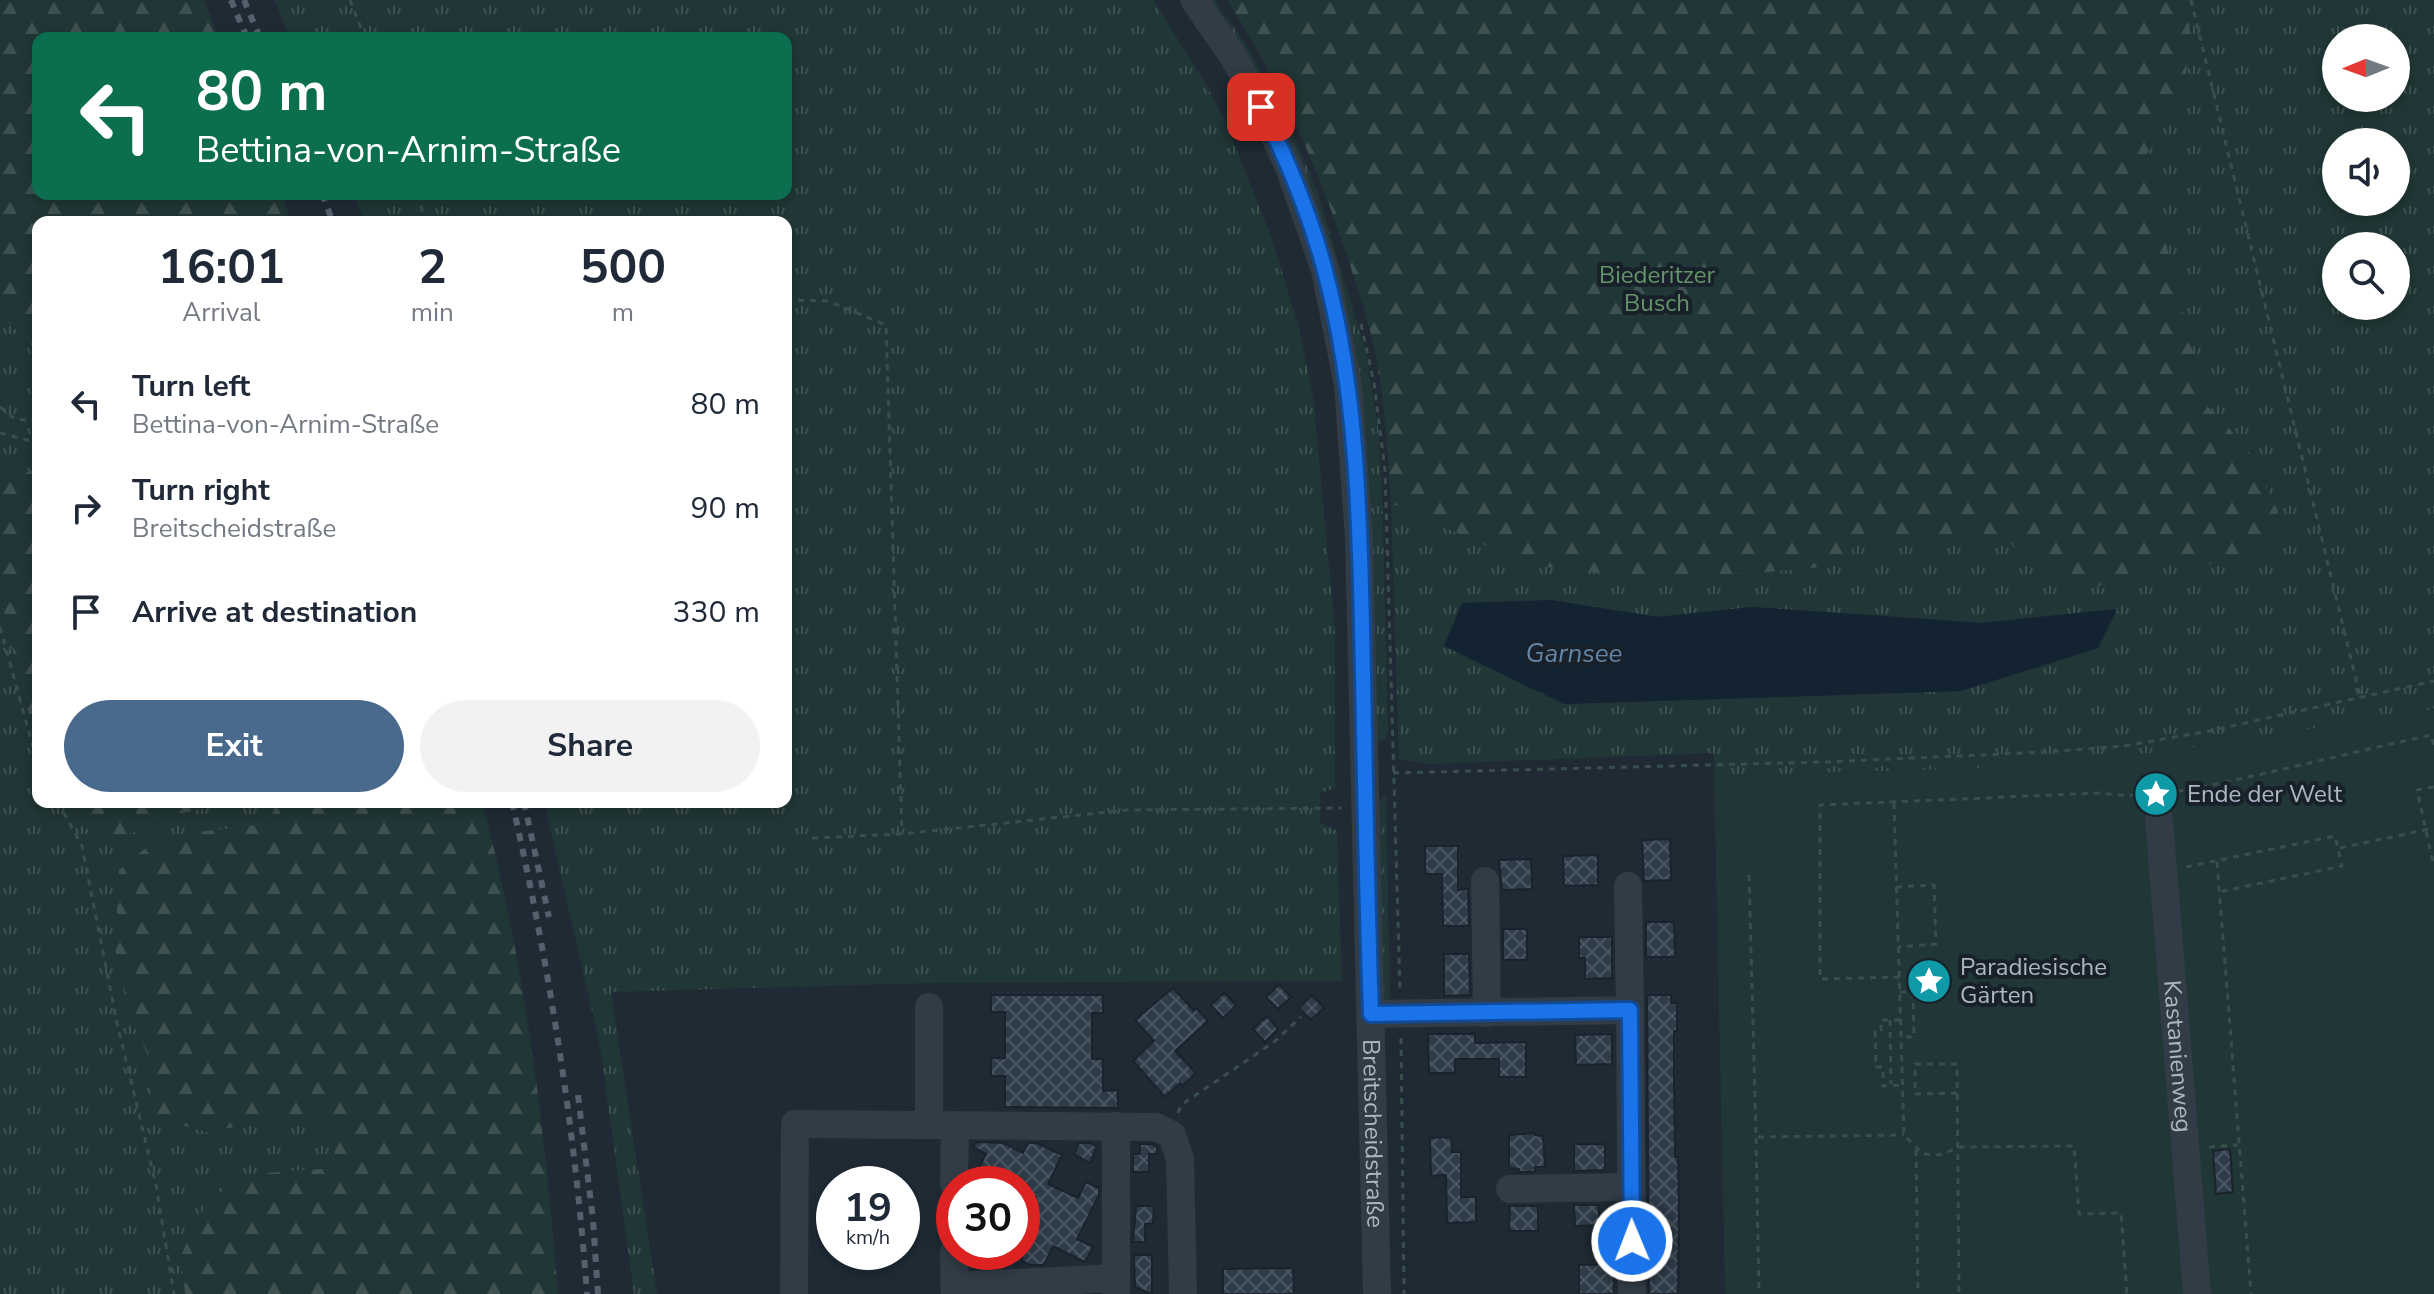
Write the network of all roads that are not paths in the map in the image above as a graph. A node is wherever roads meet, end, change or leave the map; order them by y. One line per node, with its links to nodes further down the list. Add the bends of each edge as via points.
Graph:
1 (1194, 0): 8 (street, Breitscheidstraße, via 1233,56 1279,145 1318,247 1348,385 1361,585)
2 (2159, 819): 20 (street, Kastanienweg)
3 (1485, 881): 7 (street)
4 (1628, 886): 6 (street)
5 (929, 1007): 9 (street)
6 (1630, 1010): 7 (street); 12 (street)
7 (1487, 1013): 8 (street)
8 (1371, 1014): 18 (street, Breitscheidstraße)
9 (942, 1124): 10 (street); 11 (street); 16 (street, via 795,1124)
10 (1116, 1126): 14 (street); 17 (street, via 1156,1127 1172,1135 1180,1159)
11 (950, 1166)
12 (1631, 1187): 13 (street); 19 (street)
13 (1510, 1189)
14 (1116, 1286): 15 (street)
15 (954, 1290)
16 (794, 1294)
17 (1183, 1294)
18 (1377, 1294)
19 (1632, 1294)
20 (2197, 1294)

